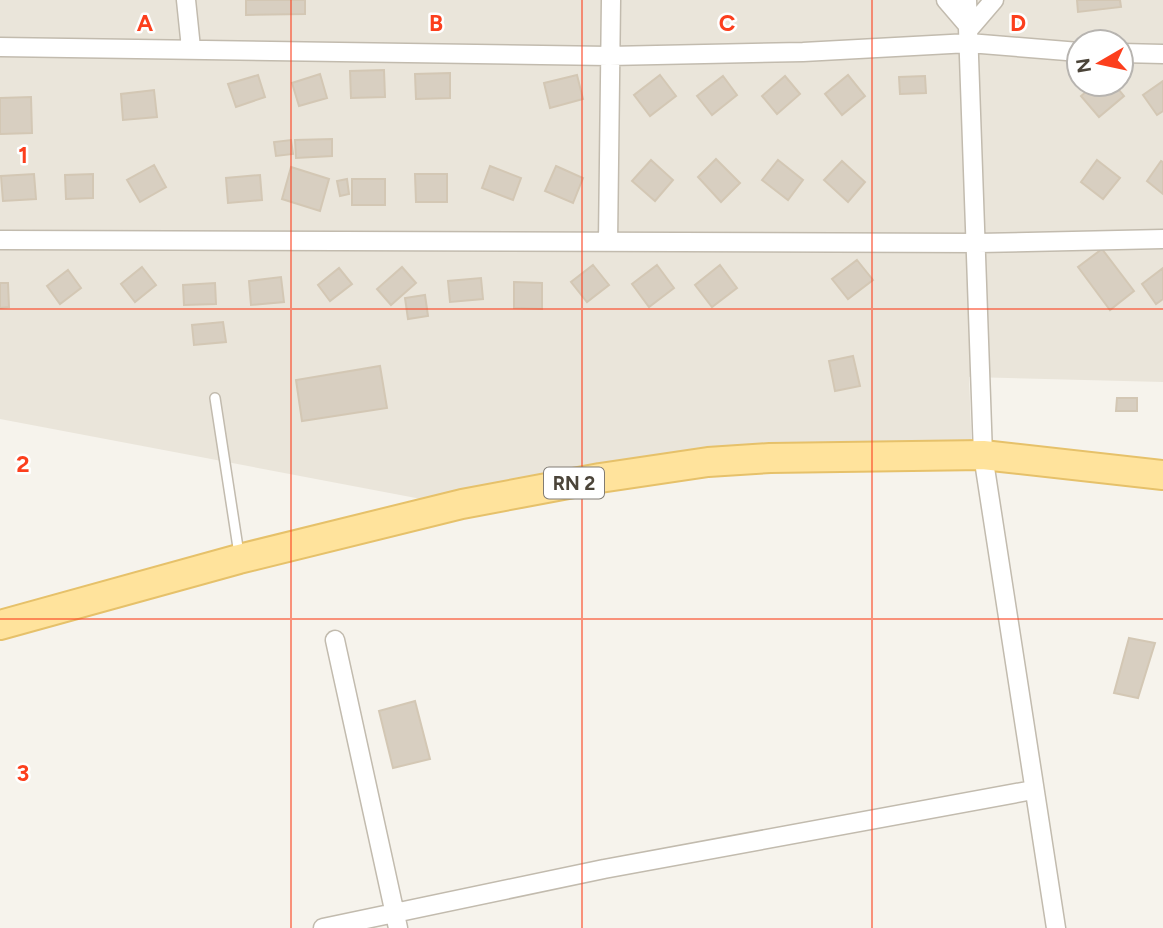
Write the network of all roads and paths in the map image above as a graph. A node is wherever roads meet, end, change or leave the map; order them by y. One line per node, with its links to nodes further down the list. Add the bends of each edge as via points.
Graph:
1 (186, 0): 8 (street)
2 (611, 0): 12 (street)
3 (946, 0): 6 (street)
4 (967, 0): 6 (street)
5 (994, 0): 6 (street)
6 (970, 35): 9 (street); 12 (street, via 803,52); 16 (street)
7 (0, 47): 8 (street)
8 (191, 48): 12 (street)
9 (1065, 50)
10 (1135, 53): 11 (street)
11 (1163, 54)
12 (609, 55): 15 (street)
13 (1163, 239): 16 (street)
14 (0, 240): 15 (street)
15 (608, 242): 16 (street)
16 (978, 243): 18 (street)
17 (215, 398): 20 (lane)
18 (983, 455): 19 (main road, RN 2); 20 (main road, RN 2, via 708,462 462,504); 23 (street)
19 (1163, 475)
20 (239, 559): 21 (main road, RN 2)
21 (0, 625)
22 (335, 640): 24 (street)
23 (1033, 790): 24 (street, via 604,869); 26 (street)
24 (396, 920): 25 (street)
25 (323, 928)
26 (1056, 928)

